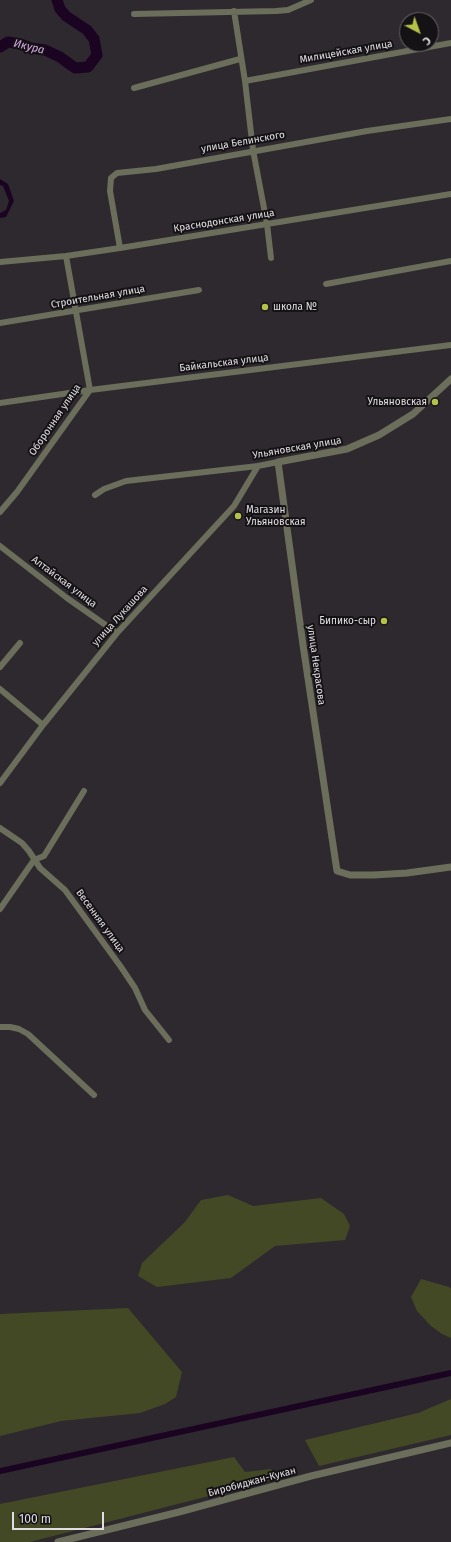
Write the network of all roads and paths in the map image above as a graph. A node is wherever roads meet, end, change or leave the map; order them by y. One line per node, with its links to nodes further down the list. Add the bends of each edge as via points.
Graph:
1 (311, 0): 2 (street, via 288,10)
2 (234, 11): 3 (street); 5 (street)
3 (134, 14)
4 (451, 43): 6 (street, Милицейская улица)
5 (240, 59): 6 (street); 7 (street)
6 (245, 81): 9 (street)
7 (134, 88)
8 (451, 119): 9 (street, улица Белинского)
9 (253, 150): 11 (street); 12 (street, улица Белинского, via 156,169 117,173 111,178 110,191)
10 (451, 194): 11 (street, Краснодонская улица)
11 (267, 224): 12 (street, Краснодонская улица); 14 (street)
12 (120, 248): 13 (street, Краснодонская улица)
13 (66, 256): 16 (street, Краснодонская улица); 19 (street, Оборонная улица)
14 (271, 258)
15 (451, 261): 17 (street)
16 (0, 262)
17 (326, 284)
18 (198, 290): 19 (street, Строительная улица)
19 (76, 310): 20 (street, Строительная улица); 23 (street, Оборонная улица)
20 (0, 323)
21 (451, 345): 23 (street, Байкальская улица)
22 (451, 379): 25 (street, Ульяновская улица, via 414,414 379,434 347,449)
23 (90, 390): 24 (street, Байкальская улица); 28 (street, Оборонная улица)
24 (0, 403)
25 (278, 462): 26 (street, Ульяновская улица); 39 (street, улица Некрасова, via 337,871 350,875 374,875)
26 (258, 466): 27 (street, Ульяновская улица, via 126,482 104,489); 30 (street, улица Лукашова, via 234,506)
27 (95, 495)
28 (0, 512)
29 (0, 546): 30 (street, Алтайская улица)
30 (117, 633): 34 (street, улица Лукашова)
31 (20, 643): 32 (street)
32 (0, 667)
33 (0, 688): 34 (street)
34 (43, 725): 35 (street, улица Лукашова)
35 (0, 783)
36 (84, 791): 38 (street, via 44,856)
37 (0, 828): 38 (street, Весенняя улица, via 22,843)
38 (34, 860): 40 (street); 42 (street, Весенняя улица, via 65,890 122,967 145,1010)
39 (451, 867)
40 (0, 908)
41 (0, 1027): 43 (street, via 19,1029 28,1034)
42 (169, 1040)
43 (94, 1095)
44 (451, 1443): 45 (street, Биробиджан-Кукан, via 311,1476)
45 (58, 1542)

